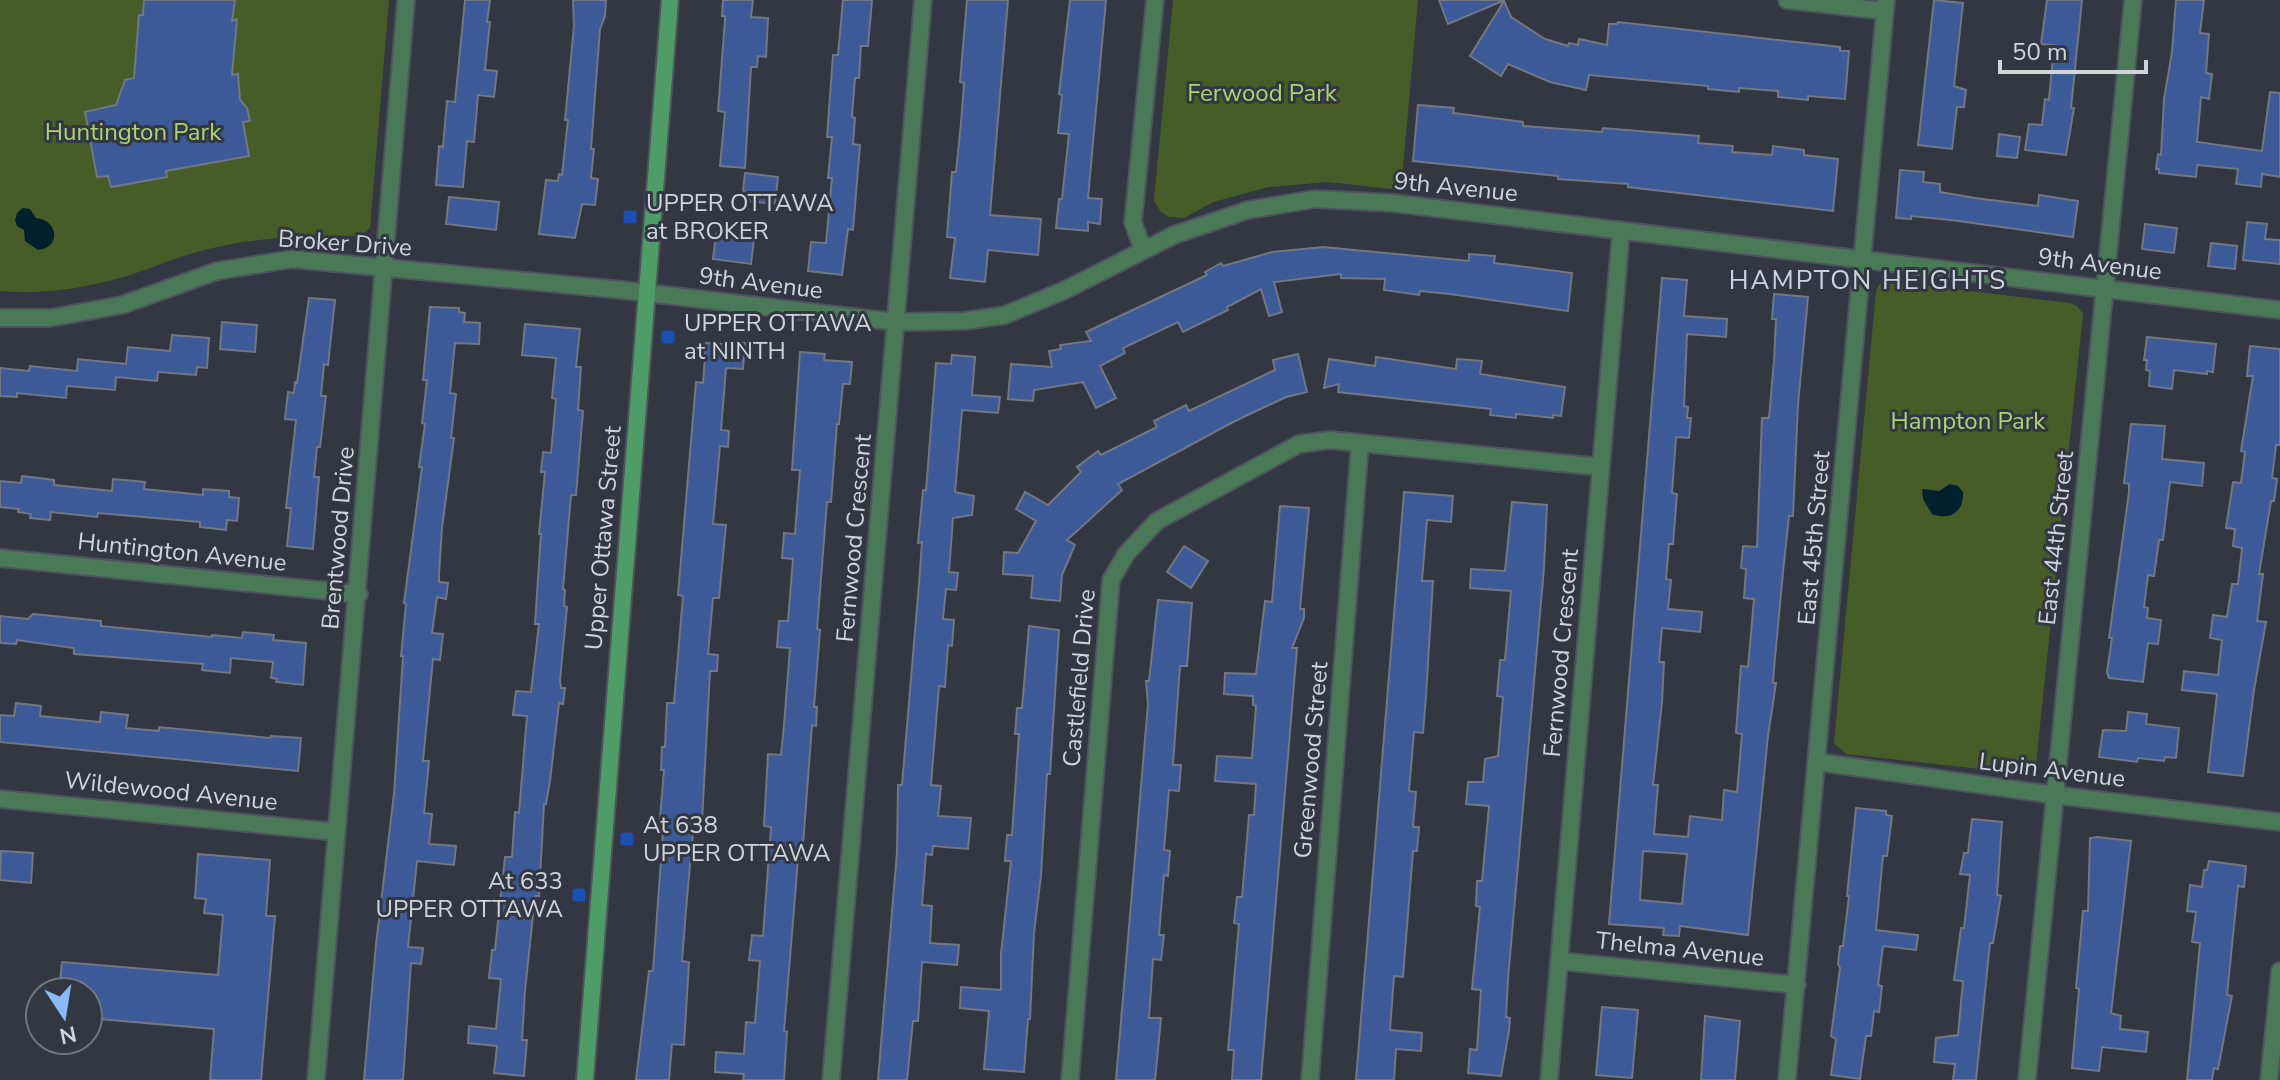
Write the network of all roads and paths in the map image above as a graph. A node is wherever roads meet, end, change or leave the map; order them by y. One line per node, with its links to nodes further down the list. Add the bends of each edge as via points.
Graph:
1 (406, 0): 11 (street, Brentwood Drive)
2 (670, 0): 13 (main road, Upper Ottawa Street)
3 (923, 0): 16 (street, Fernwood Crescent)
4 (1155, 0): 9 (street, via 1133,222)
5 (1787, 0): 7 (street)
6 (2133, 0): 12 (street, East 44th Street)
7 (1886, 6): 10 (street, East 45th Street)
8 (1621, 231): 9 (street, 9th Avenue, via 1393,203 1315,199 1248,210); 10 (street, 9th Avenue); 18 (street, Fernwood Crescent)
9 (1143, 250): 16 (street, 9th Avenue, via 1005,315)
10 (1862, 261): 12 (street, 9th Avenue); 21 (street, East 45th Street)
11 (384, 268): 13 (street, Broker Drive); 15 (street, Broker Drive, via 308,260 263,262 196,277 122,305 50,318); 20 (street, Brentwood Drive)
12 (2104, 288): 14 (street, 9th Avenue); 22 (street, East 44th Street)
13 (647, 294): 16 (street, 9th Avenue); 30 (main road, Upper Ottawa Street)
14 (2280, 310)
15 (0, 318)
16 (896, 322): 31 (street, Fernwood Crescent)
17 (1360, 443): 18 (street, Castlefield Drive); 32 (street, Castlefield Drive, via 1299,444 1157,521 1126,554 1111,580); 33 (street, Greenwood Street)
18 (1601, 467): 26 (street, Fernwood Crescent)
19 (0, 558): 20 (street, Huntington Avenue)
20 (359, 594): 25 (street, Brentwood Drive)
21 (1818, 762): 22 (street, Lupin Avenue); 28 (street, East 45th Street)
22 (2055, 795): 24 (street, Lupin Avenue); 36 (street, East 44th Street)
23 (0, 799): 25 (street, Wildewood Avenue)
24 (2280, 822)
25 (337, 832): 29 (street, Brentwood Drive)
26 (1559, 961): 28 (street, Thelma Avenue); 34 (street, Fernwood Crescent)
27 (2280, 971): 37 (street)
28 (1797, 985): 35 (street, East 45th Street)
29 (316, 1080)
30 (585, 1080)
31 (831, 1080)
32 (1070, 1080)
33 (1310, 1080)
34 (1549, 1080)
35 (1787, 1080)
36 (2027, 1080)
37 (2269, 1080)

